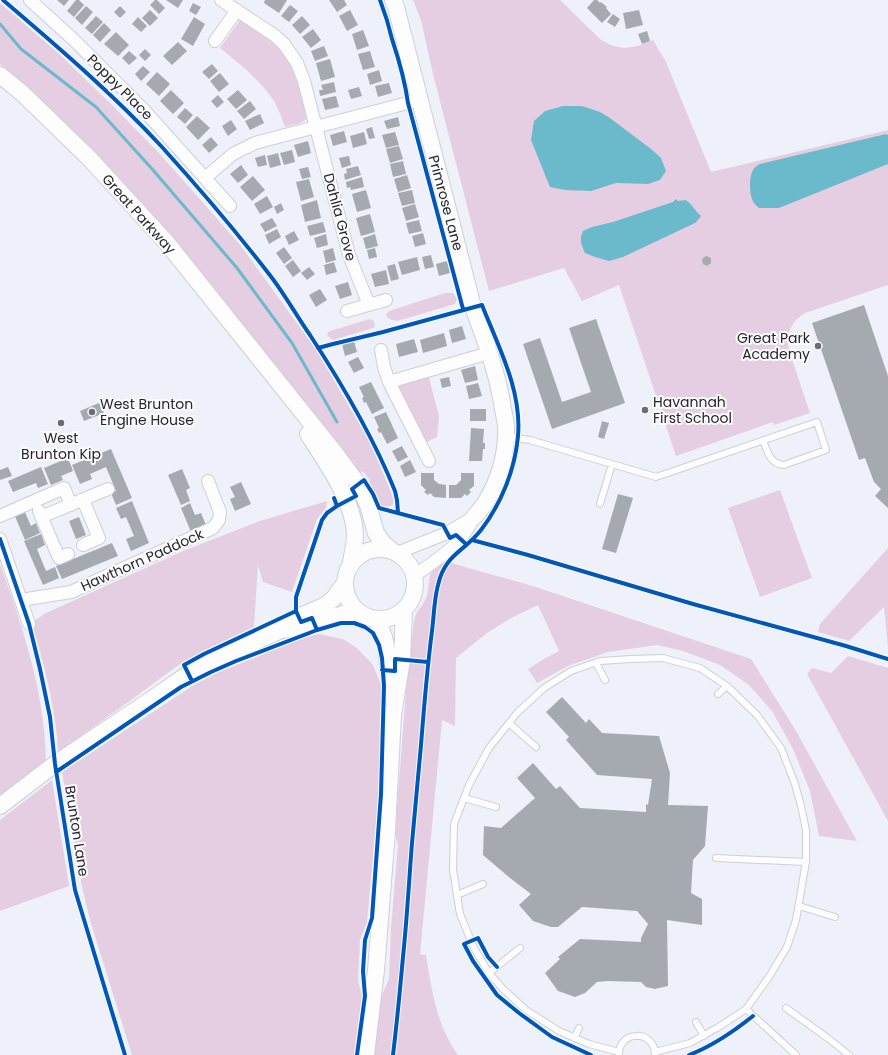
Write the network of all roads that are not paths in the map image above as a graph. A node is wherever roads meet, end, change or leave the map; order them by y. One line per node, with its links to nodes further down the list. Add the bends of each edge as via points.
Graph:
1 (30, 0): 9 (street, Poppy Place, via 143,109)
2 (221, 0): 4 (street, Dahlia Grove)
3 (393, 0): 7 (street, Primrose Lane)
4 (237, 10): 5 (street); 8 (street, Dahlia Grove, via 274,35 291,52 304,82)
5 (215, 41)
6 (0, 75): 16 (street, Great Parkway, via 89,158 167,244)
7 (419, 100): 8 (street); 15 (street, Primrose Lane, via 473,307)
8 (316, 127): 9 (street, via 255,143 233,154); 12 (street, Dahlia Grove, via 349,255)
9 (205, 178): 10 (street, Poppy Place)
10 (230, 206)
11 (386, 300): 12 (street)
12 (369, 305): 13 (street)
13 (347, 312)
14 (381, 350): 17 (street)
15 (489, 353): 17 (street); 18 (street, Primrose Lane, via 500,392)
16 (265, 364): 33 (street, Great Parkway, via 358,484 368,505 376,534); 35 (street, Great Parkway, via 325,460 347,501 355,535)
17 (389, 382): 20 (street, via 410,438)
18 (506, 437): 21 (lane, via 530,440); 30 (street, Primrose Lane, via 500,471 486,501)
19 (764, 440): 19 (lane, via 771,459 780,465 826,450 817,422); 21 (lane, via 656,477)
20 (429, 461)
21 (612, 464): 27 (lane)
22 (208, 481): 38 (street, Hawthorn Paddock, via 220,512 219,520 213,528 71,592)
23 (108, 489): 24 (street)
24 (83, 500): 26 (street); 32 (street, via 99,538)
25 (34, 501): 26 (street, via 64,488); 28 (street); 29 (street)
26 (71, 504): 29 (street)
27 (600, 504)
28 (0, 516)
29 (42, 517): 34 (street, via 59,558)
30 (474, 517): 33 (street, Primrose Lane, via 447,533); 36 (street, Primrose Lane, via 461,539)
31 (0, 539): 38 (street)
32 (83, 545)
33 (394, 552): 35 (street, via 369,550); 36 (street, Great Parkway, via 408,563)
34 (68, 554)
35 (351, 563): 37 (street, Great Parkway)
36 (414, 576): 39 (street, via 412,598)
37 (344, 584): 40 (street, via 348,599); 43 (street, Great Parkway, via 326,605 294,619)
38 (20, 600): 42 (street)
39 (404, 610): 41 (street, via 391,618); 48 (street, via 402,660)
40 (357, 612): 41 (street); 43 (street)
41 (376, 619): 48 (street, via 386,646)
42 (29, 624)
43 (281, 630): 52 (street, via 208,662 188,674 55,764)
44 (596, 663): 45 (lane); 46 (lane, via 663,658 700,668); 49 (lane, via 571,671 544,688)
45 (605, 680)
46 (727, 686): 47 (lane); 55 (lane, via 757,715 781,748 801,806 806,830)
47 (718, 694)
48 (394, 715): 70 (street, via 376,970)
49 (509, 723): 50 (lane); 51 (lane, via 489,748)
50 (536, 747)
51 (464, 798): 53 (lane); 57 (lane, via 454,824 453,870)
52 (0, 806)
53 (496, 807)
54 (716, 858): 55 (lane)
55 (806, 862): 58 (lane)
56 (484, 884): 57 (lane)
57 (457, 895): 61 (lane, via 460,914 474,948)
58 (799, 906): 59 (lane); 62 (lane, via 787,947)
59 (835, 917)
60 (520, 948): 61 (lane)
61 (489, 973): 67 (lane, via 526,1010)
62 (746, 1008): 66 (lane); 71 (lane)
63 (786, 1008): 72 (lane)
64 (696, 1022): 66 (lane)
65 (579, 1028): 67 (lane)
66 (704, 1036): 69 (lane)
67 (574, 1038): 68 (lane)
68 (619, 1054): 69 (lane, via 624,1041 632,1036 641,1036 650,1041)
69 (655, 1054)
70 (366, 1055)
71 (796, 1055)
72 (849, 1055)

